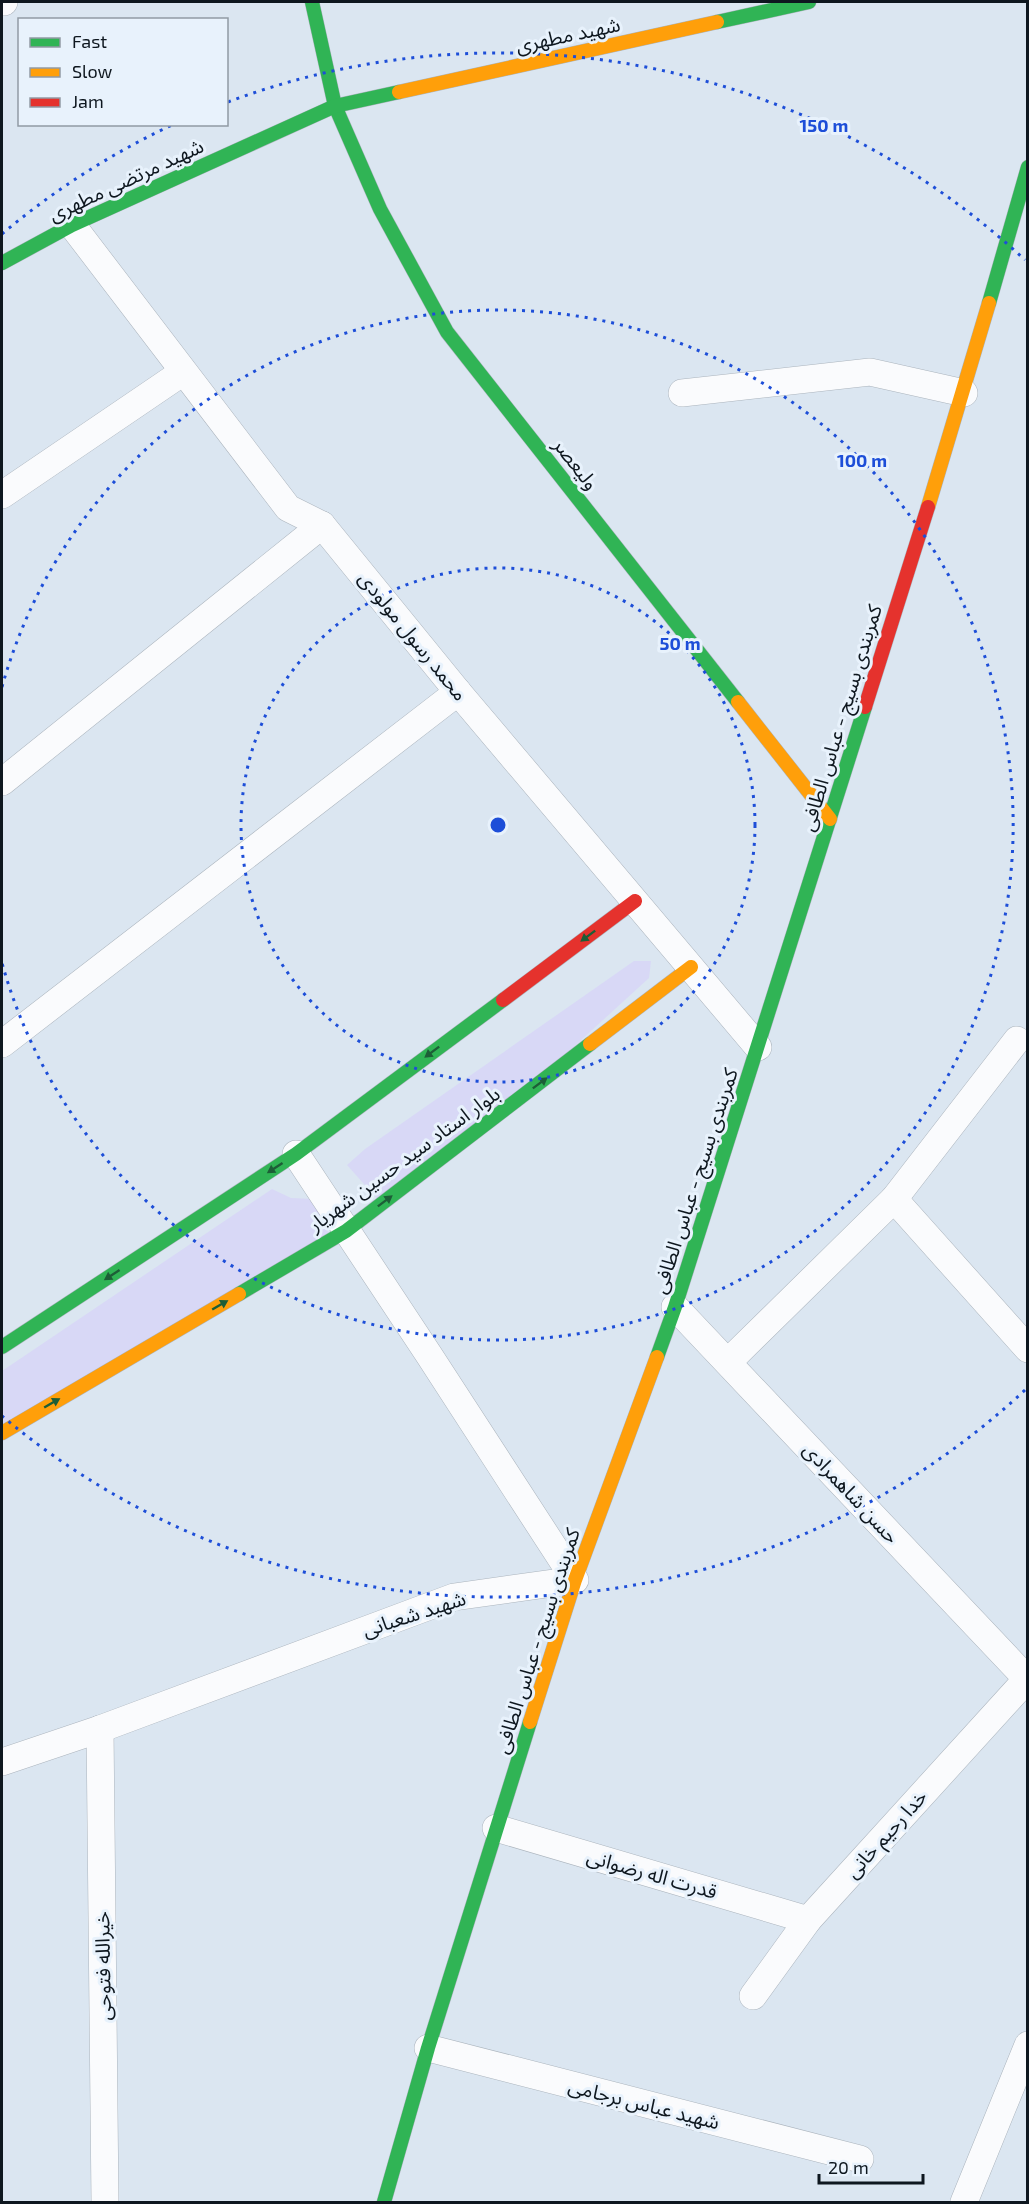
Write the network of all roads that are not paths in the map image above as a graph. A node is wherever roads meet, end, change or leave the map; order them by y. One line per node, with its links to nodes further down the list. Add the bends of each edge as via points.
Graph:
1 (312, 2): 3 (street, ولیعصر)
2 (809, 2): 3 (street, شهید مطهری)
3 (334, 106): 5 (street, شهید مرتضی مطهری); 16 (street, ولیعصر, via 380,209 447,332)
4 (1028, 167): 8 (street, کمربندی بسیج - عباس الطافی)
5 (72, 225): 6 (street, شهید مرتضی مطهری); 9 (street, محمد رسول مولودی)
6 (2, 263)
7 (1012, 268): 8 (street)
8 (996, 279): 11 (street, کمربندی بسیج - عباس الطافی)
9 (183, 372): 12 (street); 13 (street, محمد رسول مولودی, via 288,508)
10 (682, 393): 11 (street, via 870,372)
11 (964, 393): 16 (street, کمربندی بسیج - عباس الطافی)
12 (2, 495)
13 (322, 525): 14 (street, محمد رسول مولودی); 15 (street)
14 (458, 692): 17 (street, محمد رسول مولودی); 20 (street)
15 (2, 782)
16 (830, 819): 21 (street, کمربندی بسیج - عباس الطافی)
17 (635, 901): 18 (street, محمد رسول مولودی); 22 (street, one-way to 22)
18 (691, 967): 21 (street, محمد رسول مولودی); 24 (street, بلوار استاد سید حسین شهریار, one-way to 18)
19 (1024, 1038): 23 (street)
20 (2, 1044)
21 (758, 1047): 25 (street, کمربندی بسیج - عباس الطافی)
22 (296, 1154): 24 (street); 26 (street, one-way to 26)
23 (894, 1199): 27 (street); 28 (street)
24 (346, 1231): 29 (street, بلوار استاد سید حسین شهریار, one-way to 24); 30 (street)
25 (675, 1307): 28 (street, حسن شاهمرادی); 30 (street, کمربندی بسیج - عباس الطافی)
26 (2, 1347)
27 (1028, 1349)
28 (728, 1362): 31 (street, حسن شاهمرادی)
29 (2, 1433)
30 (575, 1580): 32 (street, شهید شعبانی, via 454,1597); 34 (street, کمربندی بسیج - عباس الطافی)
31 (1027, 1679): 35 (street, خدا رحیم خانی)
32 (100, 1730): 33 (street, شهید شعبانی); 40 (street, خیرالله فتوحی)
33 (2, 1762)
34 (496, 1828): 35 (street, قدرت اله رضوانی); 38 (street, کمربندی بسیج - عباس الطافی)
35 (808, 1920): 36 (street, خدا رحیم خانی)
36 (753, 1996)
37 (1028, 2045): 42 (street)
38 (428, 2048): 39 (street, شهید عباس برجامی); 41 (street, کمربندی بسیج - عباس الطافی)
39 (860, 2159)
40 (105, 2202)
41 (384, 2202)
42 (964, 2202)

